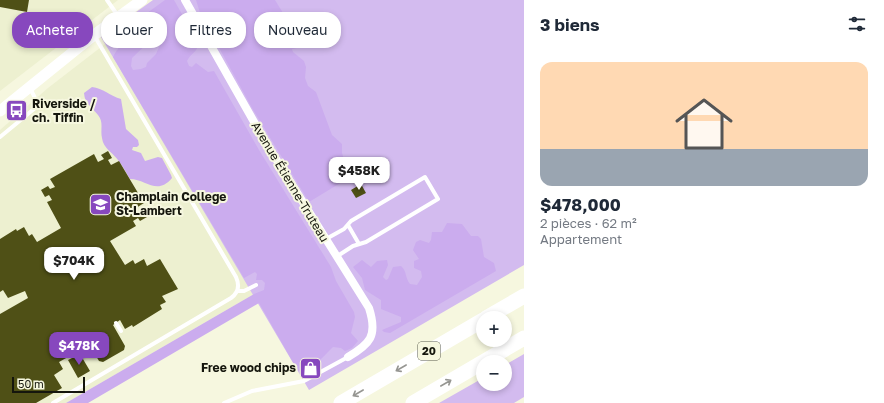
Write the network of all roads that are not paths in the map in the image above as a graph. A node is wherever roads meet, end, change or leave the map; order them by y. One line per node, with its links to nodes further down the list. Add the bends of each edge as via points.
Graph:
1 (107, 0): 4 (lane)
2 (142, 0): 5 (street)
3 (185, 0): 12 (street, Avenue Étienne-Truteau, via 266,143)
4 (115, 12)
5 (126, 12)
6 (101, 30): 7 (street)
7 (94, 35): 8 (street); 16 (lane, via 236,277)
8 (29, 87): 9 (street); 10 (lane, via 35,97 34,109)
9 (0, 111)
10 (0, 137)
11 (348, 225): 12 (lane); 13 (lane); 13 (lane, via 425,177 435,193 438,199)
12 (325, 240): 14 (street, Avenue Étienne-Truteau)
13 (359, 244): 14 (lane)
14 (335, 257): 23 (street, Avenue Étienne-Truteau, via 366,304 372,322 369,342)
15 (256, 285): 16 (lane, via 244,291)
16 (237, 291): 24 (lane, via 231,298)
17 (524, 296): 18 (highway)
18 (498, 311)
19 (116, 323): 21 (lane)
20 (476, 324): 26 (highway, 20, one-way to 26)
21 (121, 331)
22 (524, 338): 27 (highway, one-way to 22)
23 (348, 357): 25 (lane, via 304,381 252,391)
24 (53, 403)
25 (224, 403)
26 (341, 403)
27 (412, 403)

